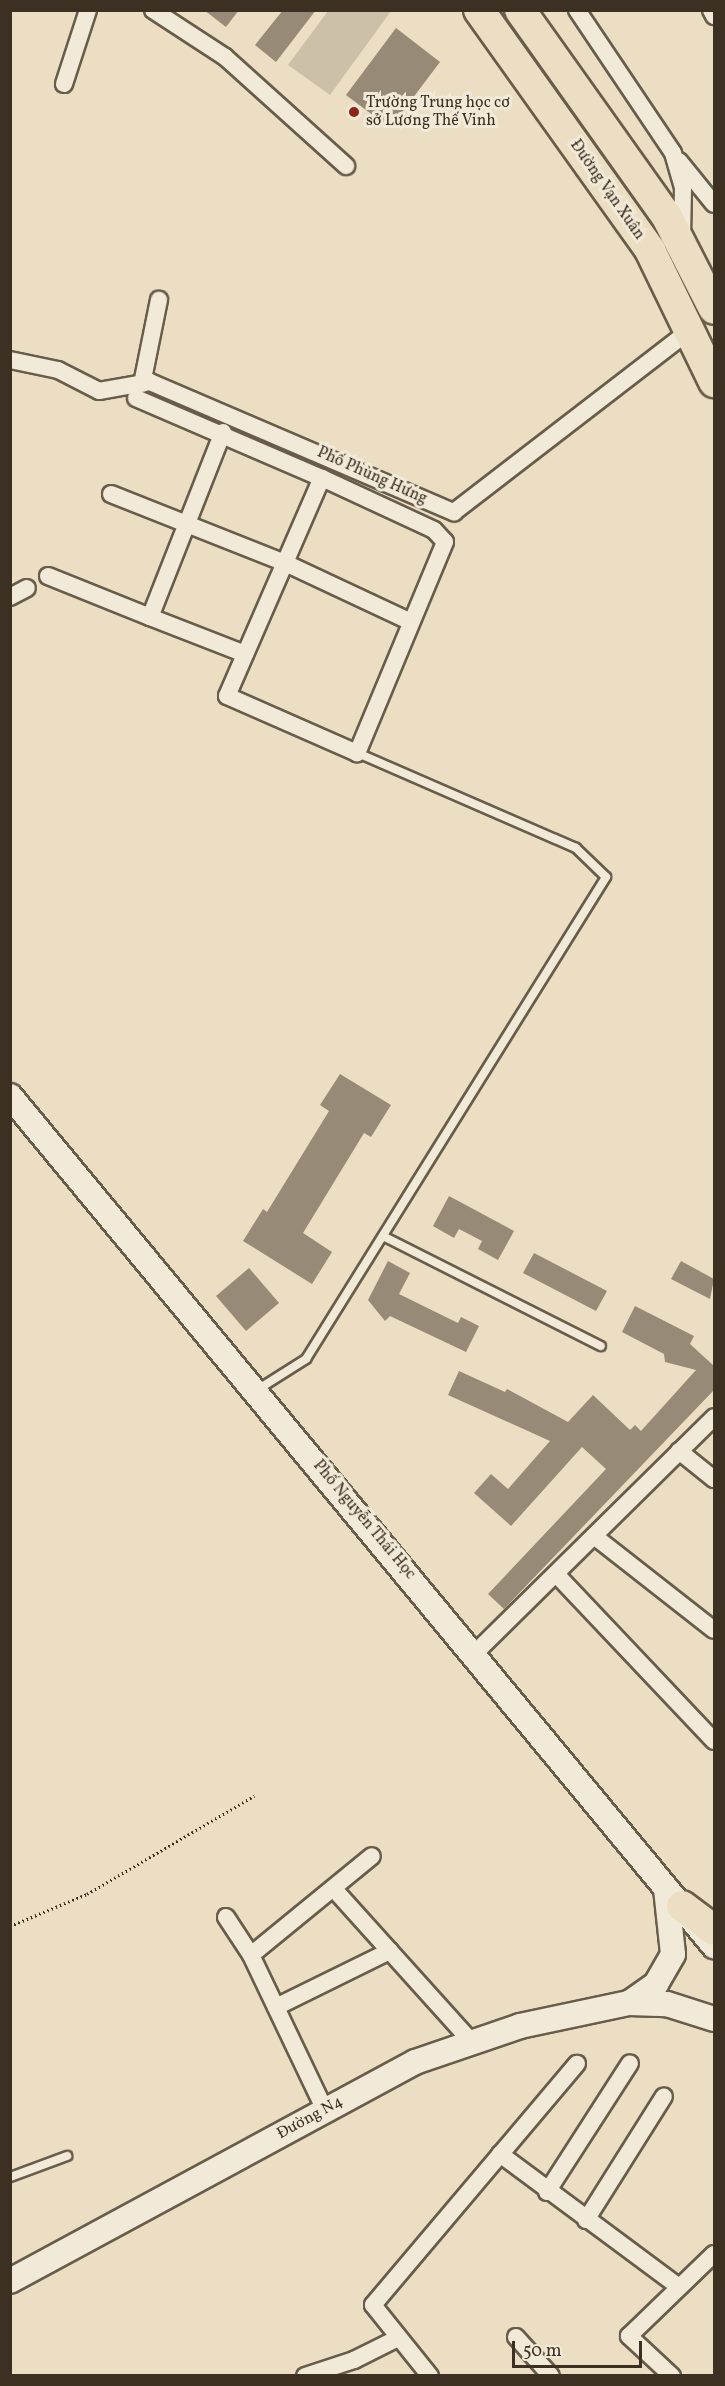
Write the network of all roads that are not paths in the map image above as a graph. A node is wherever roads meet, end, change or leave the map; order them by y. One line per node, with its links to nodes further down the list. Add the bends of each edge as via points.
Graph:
1 (88, 10): 8 (street)
2 (153, 10): 10 (street, via 225,57)
3 (478, 10): 15 (highway, Đường Vạn Xuân, via 650,250)
4 (520, 10): 12 (highway, Đường Vạn Xuân)
5 (577, 10): 9 (street)
6 (711, 10): 7 (street)
7 (714, 16)
8 (63, 84)
9 (673, 153): 11 (street); 12 (street, via 683,188)
10 (346, 166)
11 (714, 204)
12 (682, 242): 14 (highway, Đường Vạn Xuân)
13 (159, 300): 18 (street)
14 (714, 309)
15 (689, 331): 17 (highway, Đường Vạn Xuân); 18 (street, Phố Phùng Hưng, via 454,512 211,405)
16 (10, 360): 18 (street, Phố Phùng Hưng, via 58,370 99,391)
17 (714, 382)
18 (139, 391): 19 (street)
19 (223, 432): 20 (street); 22 (street)
20 (322, 478): 23 (street); 28 (street, via 434,530 445,542)
21 (111, 494): 22 (street)
22 (189, 525): 23 (street); 27 (street)
23 (285, 563): 28 (street); 29 (street)
24 (48, 576): 27 (street)
25 (27, 588): 26 (street)
26 (10, 597)
27 (150, 617): 29 (street)
28 (411, 622): 30 (street)
29 (245, 654): 30 (street, via 227,696)
30 (357, 753): 32 (lane, via 576,848 606,877)
31 (10, 1096): 34 (main road, Phố Nguyễn Thái Học)
32 (383, 1236): 33 (lane); 34 (lane, via 306,1359)
33 (601, 1346)
34 (257, 1391): 41 (main road, Phố Nguyễn Thái Học)
35 (714, 1417): 36 (street)
36 (679, 1451): 37 (street); 38 (street)
37 (714, 1479)
38 (594, 1536): 39 (street); 40 (street)
39 (556, 1574): 41 (street); 42 (street)
40 (714, 1630)
41 (474, 1654): 45 (main road, Phố Nguyễn Thái Học)
42 (714, 1740)
43 (372, 1856): 44 (street)
44 (334, 1888): 49 (street); 50 (street)
45 (674, 1895): 47 (highway); 48 (main road, Phố Nguyễn Thái Học); 51 (main road, via 673,1954 656,1984)
46 (226, 1917): 50 (street)
47 (714, 1930)
48 (714, 1946)
49 (390, 1951): 52 (street); 54 (street)
50 (252, 1955): 52 (street)
51 (628, 2003): 53 (main road, via 667,2004); 54 (main road, Đường N4, via 520,2026)
52 (276, 2007): 58 (street)
53 (714, 2019)
54 (472, 2042): 58 (main road, Đường N4, via 415,2062)
55 (630, 2063): 62 (street)
56 (577, 2064): 59 (street)
57 (664, 2096): 63 (street)
58 (325, 2110): 65 (main road, Đường N4)
59 (500, 2154): 62 (street); 68 (street, via 373,2305)
60 (68, 2156): 61 (lane)
61 (10, 2177)
62 (547, 2192): 63 (street)
63 (586, 2220): 66 (street)
64 (714, 2254): 66 (street)
65 (10, 2281)
66 (678, 2286): 72 (street, via 629,2336)
67 (516, 2337): 71 (street)
68 (398, 2338): 69 (street, via 354,2360); 70 (street)
69 (304, 2376)
70 (430, 2376)
71 (551, 2376)
72 (672, 2376)

